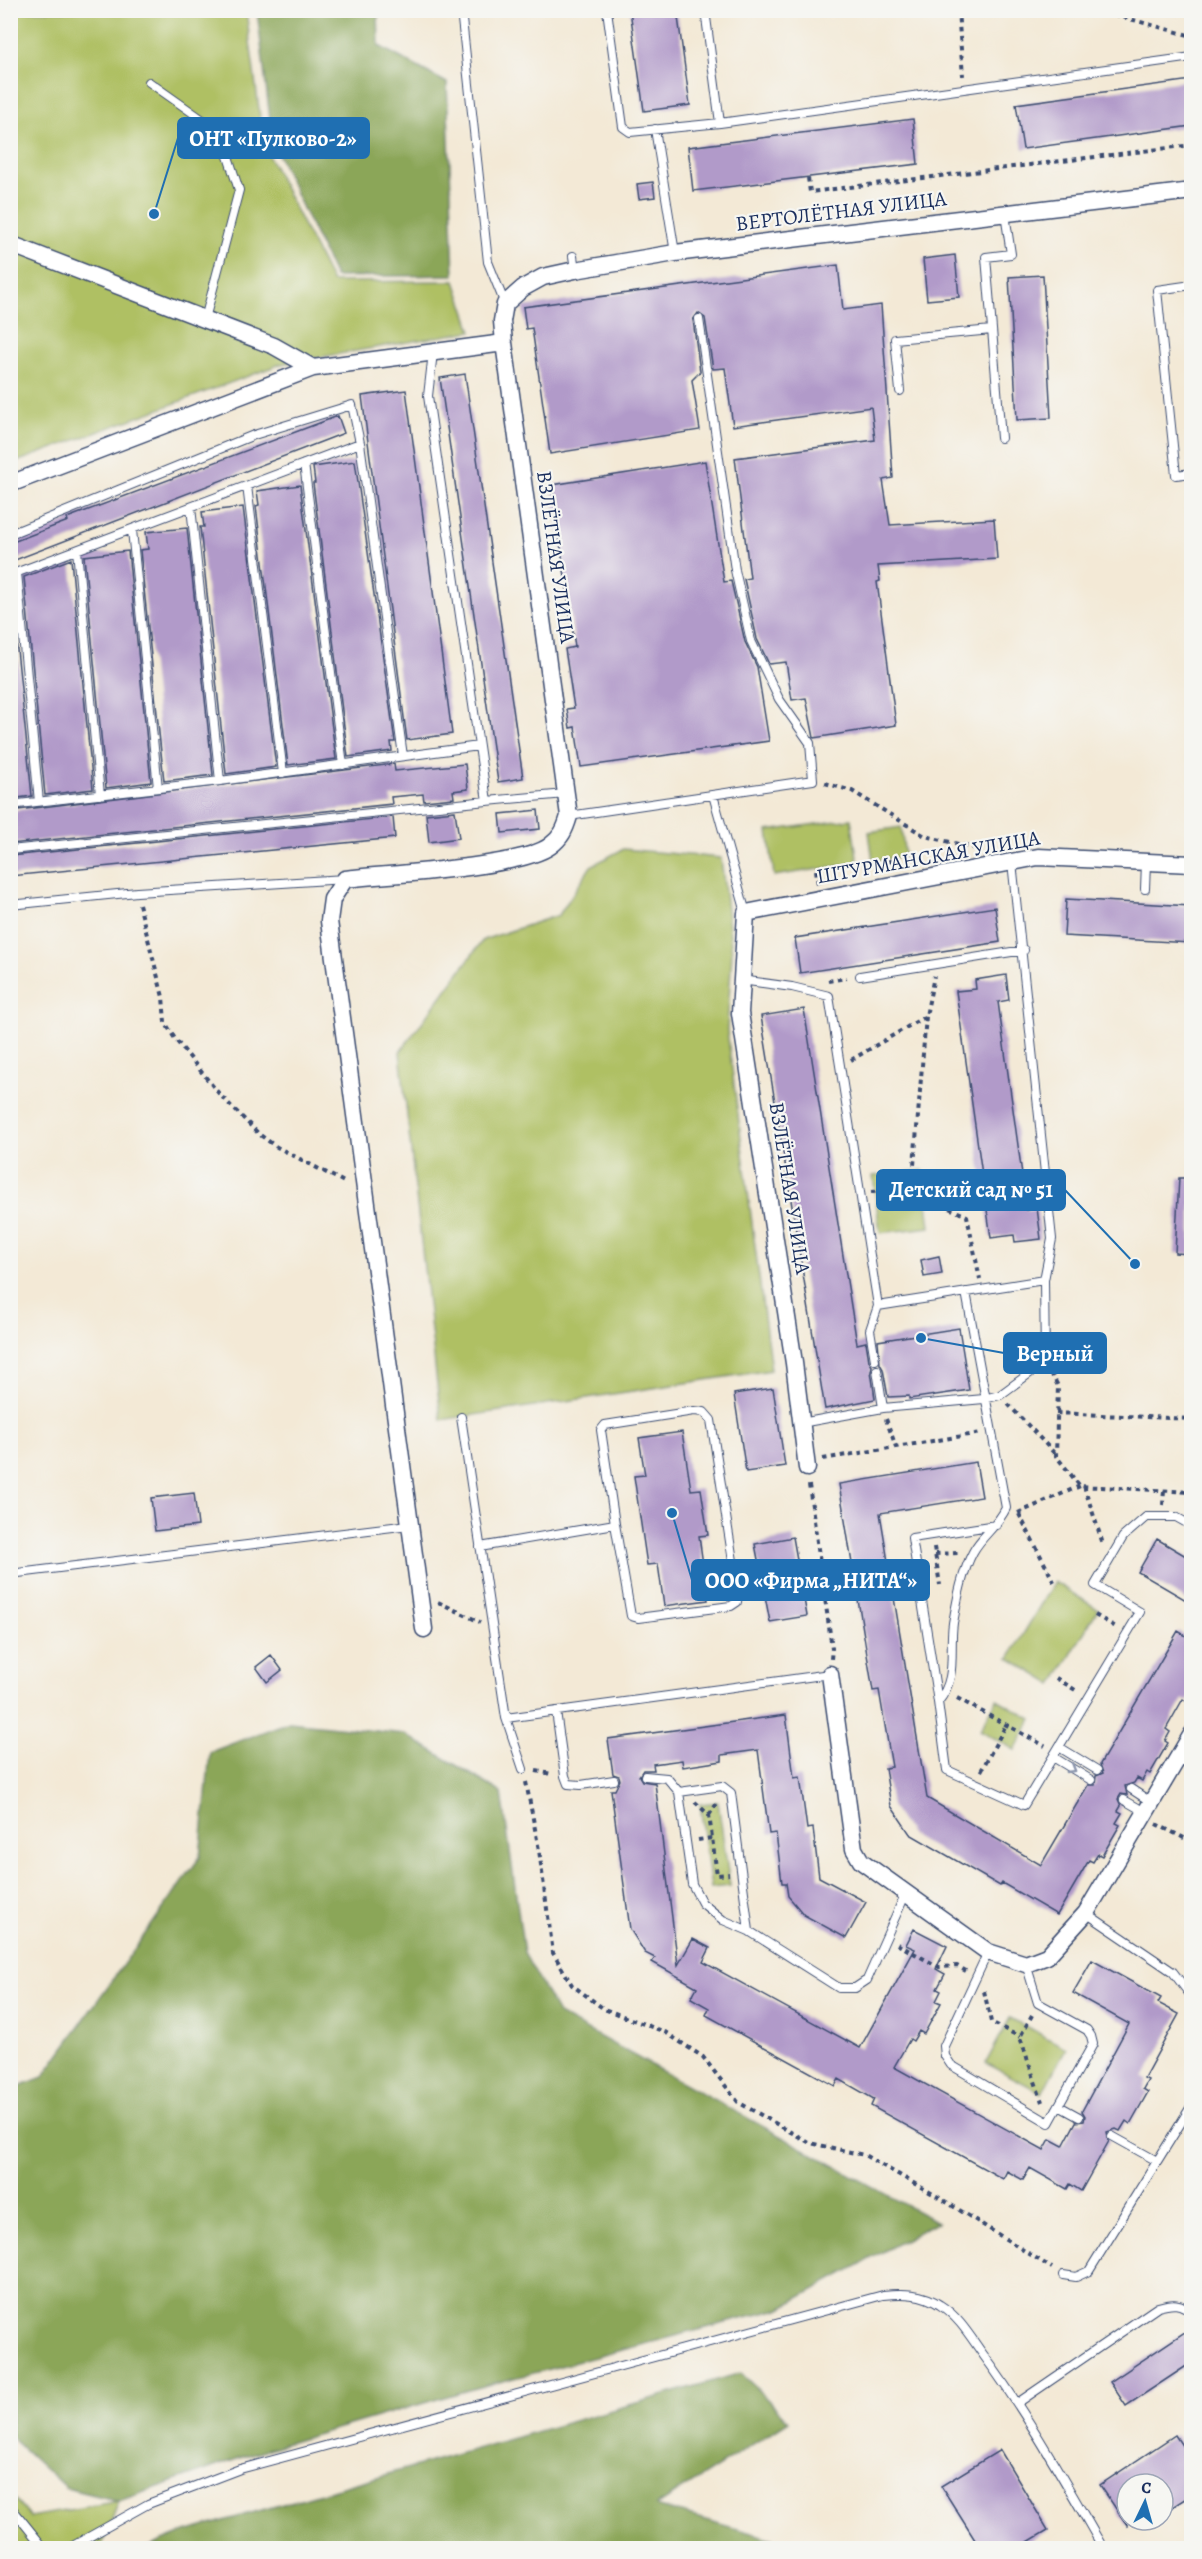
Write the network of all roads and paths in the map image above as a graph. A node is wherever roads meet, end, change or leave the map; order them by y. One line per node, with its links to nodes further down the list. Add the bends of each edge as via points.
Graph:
1 (461, 10): 19 (lane, via 488,262)
2 (607, 10): 11 (lane, via 624,129)
3 (705, 10): 10 (lane)
4 (958, 10): 9 (path)
5 (1097, 10): 6 (path)
6 (1191, 36)
7 (1191, 57): 9 (lane)
8 (149, 82): 20 (lane, via 220,132 239,190)
9 (964, 89): 10 (lane)
10 (720, 123): 11 (lane)
11 (654, 129): 17 (lane)
12 (1191, 146): 13 (path, via 810,192)
13 (808, 178)
14 (1191, 191): 15 (street, ВЕРТОЛЁТНАЯ УЛИЦА)
15 (1005, 214): 17 (street, ВЕРТОЛЁТНАЯ УЛИЦА); 22 (lane, via 1011,254 986,256)
16 (10, 244): 20 (street)
17 (675, 253): 19 (street, ВЕРТОЛЁТНАЯ УЛИЦА, via 574,263 523,288)
18 (1191, 285): 30 (lane, via 1157,290 1176,475)
19 (505, 304): 23 (street, ВЗЛЁТНАЯ УЛИЦА)
20 (205, 319): 25 (street, via 274,346)
21 (699, 319): 42 (lane, via 735,570 751,641 779,699 810,743)
22 (992, 330): 26 (lane, via 895,339); 27 (lane)
23 (504, 343): 24 (street); 45 (street, ВЗЛЁТНАЯ УЛИЦА)
24 (433, 352): 25 (street); 38 (lane, via 428,396)
25 (313, 368): 31 (street)
26 (900, 391)
27 (1001, 438)
28 (360, 443): 29 (lane); 35 (lane, via 352,405 254,435); 39 (lane)
29 (304, 464): 32 (lane); 40 (lane)
30 (1191, 473)
31 (10, 484)
32 (247, 486): 33 (lane); 41 (lane)
33 (190, 507): 34 (lane); 43 (lane)
34 (132, 530): 36 (lane); 44 (lane)
35 (10, 534)
36 (77, 550): 37 (lane); 46 (lane)
37 (14, 574): 49 (lane)
38 (479, 746): 39 (lane); 48 (lane)
39 (403, 756): 40 (lane)
40 (343, 765): 41 (lane)
41 (283, 773): 43 (lane)
42 (813, 780): 47 (lane); 54 (path, via 852,791 925,836 998,852)
43 (220, 781): 44 (lane)
44 (158, 788): 46 (lane)
45 (567, 794): 48 (lane); 51 (street, ВЗЛЁТНАЯ УЛИЦА)
46 (100, 795): 49 (lane)
47 (713, 795): 51 (lane); 62 (lane)
48 (487, 801): 52 (lane)
49 (39, 802): 50 (lane)
50 (10, 805)
51 (569, 816): 58 (street, via 564,834 548,848 516,860)
52 (10, 850)
53 (890, 859): 57 (path)
54 (1012, 862): 55 (street, ШТУРМАНСКАЯ УЛИЦА, via 1038,857); 62 (street, ШТУРМАНСКАЯ УЛИЦА); 63 (lane)
55 (1146, 862): 56 (street, ШТУРМАНСКАЯ УЛИЦА); 59 (lane)
56 (1191, 864)
57 (891, 868)
58 (345, 879): 60 (lane); 70 (street, via 332,899 328,921)
59 (1145, 889)
60 (137, 892): 61 (lane); 70 (path, via 163,997 165,1022 176,1039 220,1095 259,1134 301,1160)
61 (10, 905)
62 (746, 913): 66 (street, ВЗЛЁТНАЯ УЛИЦА)
63 (1024, 950): 64 (lane); 72 (lane, via 1053,1239)
64 (937, 964): 65 (lane); 67 (path)
65 (860, 976)
66 (741, 980): 68 (lane, via 829,996); 85 (street, ВЗЛЁТНАЯ УЛИЦА, via 740,1013)
67 (926, 1016): 68 (path); 69 (path, via 914,1165)
68 (840, 1067): 71 (lane)
69 (908, 1190): 71 (path); 73 (path, via 967,1216)
70 (365, 1191): 96 (street)
71 (860, 1192): 75 (lane)
72 (1044, 1280): 73 (lane); 77 (lane)
73 (982, 1289): 74 (lane)
74 (966, 1292): 75 (lane); 80 (lane)
75 (878, 1306): 76 (lane, via 870,1330)
76 (875, 1360)
77 (1045, 1362): 79 (lane); 82 (path, via 1058,1386)
78 (877, 1370): 81 (lane)
79 (999, 1395): 80 (lane); 88 (path)
80 (984, 1399): 81 (lane); 86 (lane)
81 (883, 1408): 85 (lane); 87 (path)
82 (1056, 1413): 84 (path); 88 (path)
83 (461, 1417): 100 (lane)
84 (1191, 1419)
85 (800, 1423): 89 (street, ВЗЛЁТНАЯ УЛИЦА)
86 (991, 1431): 87 (path); 95 (lane, via 1006,1508)
87 (896, 1447): 89 (path)
88 (1056, 1456): 90 (path)
89 (807, 1465): 113 (path, via 832,1648)
90 (1082, 1485): 91 (path); 99 (path); 104 (path, via 1018,1513)
91 (1164, 1490): 92 (path); 93 (path)
92 (1191, 1492)
93 (1163, 1501)
94 (615, 1524): 94 (lane, via 631,1616 731,1606 736,1602 738,1593 711,1420 704,1412 605,1425 601,1430); 100 (lane)
95 (998, 1524): 98 (lane); 101 (lane)
96 (410, 1525): 103 (lane); 108 (street)
97 (1191, 1526): 122 (lane, via 1176,1517 1146,1517 1123,1537 1095,1585 1140,1611)
98 (932, 1535): 102 (path); 106 (lane, via 912,1538)
99 (1102, 1543)
100 (480, 1547): 112 (lane)
101 (972, 1553): 102 (path); 107 (lane)
102 (935, 1554): 105 (path)
103 (10, 1574)
104 (1054, 1582)
105 (940, 1585): 106 (path); 107 (path)
106 (920, 1589): 117 (lane)
107 (960, 1593): 116 (lane, via 953,1625 953,1670)
108 (420, 1599): 111 (street); 112 (path, via 444,1604)
109 (1095, 1615): 110 (path)
110 (1106, 1621)
111 (424, 1629)
112 (492, 1629): 119 (lane)
113 (830, 1674): 118 (lane); 136 (street, via 854,1849 861,1862)
114 (1056, 1678): 115 (path)
115 (1068, 1685)
116 (946, 1692): 117 (lane); 120 (path)
117 (938, 1702): 129 (lane, via 947,1770)
118 (556, 1711): 119 (lane); 125 (lane)
119 (506, 1718): 123 (lane)
120 (1006, 1725): 122 (path); 129 (path)
121 (1191, 1734): 133 (street)
122 (1056, 1752): 124 (lane); 128 (lane, one-way to 128); 129 (lane, via 1024,1805)
123 (523, 1769): 125 (path); 152 (path, via 534,1815 553,1953 573,1985 604,2009 664,2032 703,2057 738,2102 810,2143 864,2155)
124 (1097, 1770)
125 (565, 1776): 127 (lane, via 568,1784)
126 (645, 1776): 131 (lane, via 667,1778)
127 (614, 1780)
128 (1091, 1780)
129 (974, 1782)
130 (1131, 1789): 133 (lane)
131 (679, 1792): 135 (path, via 709,1815 717,1875); 135 (lane, via 722,1786 731,1793); 138 (lane, via 692,1884 702,1903 723,1920)
132 (1124, 1800): 133 (lane)
133 (1146, 1810): 134 (path); 137 (street)
134 (1191, 1842)
135 (741, 1872): 138 (lane)
136 (904, 1895): 139 (lane); 140 (street)
137 (1086, 1913): 141 (street, via 1047,1956); 143 (lane, via 1173,1972)
138 (749, 1931): 139 (lane, via 839,1988 855,1988 867,1980)
139 (886, 1938): 142 (path, via 939,1967 957,1966)
140 (988, 1952): 141 (street); 142 (lane)
141 (1026, 1964): 144 (lane)
142 (978, 1977): 145 (path, via 991,2022); 149 (lane, via 944,2046 945,2056 951,2065)
143 (1191, 1997)
144 (1038, 2003): 145 (path); 147 (lane, via 1091,2036 1092,2044)
145 (1020, 2037): 149 (path)
146 (1191, 2105): 151 (lane)
147 (1059, 2106): 148 (lane); 149 (lane)
148 (1078, 2117)
149 (1049, 2123)
150 (1112, 2136): 151 (lane)
151 (1157, 2160): 152 (lane, via 1089,2271 1076,2277)
152 (1063, 2275)
153 (1191, 2313): 154 (lane, via 1173,2302 1158,2307)
154 (1019, 2402): 157 (lane, via 956,2317 940,2305 913,2295 883,2295 240,2469 148,2504); 158 (lane)
155 (10, 2506): 156 (lane)
156 (44, 2548)
157 (69, 2548)
158 (1103, 2548)

